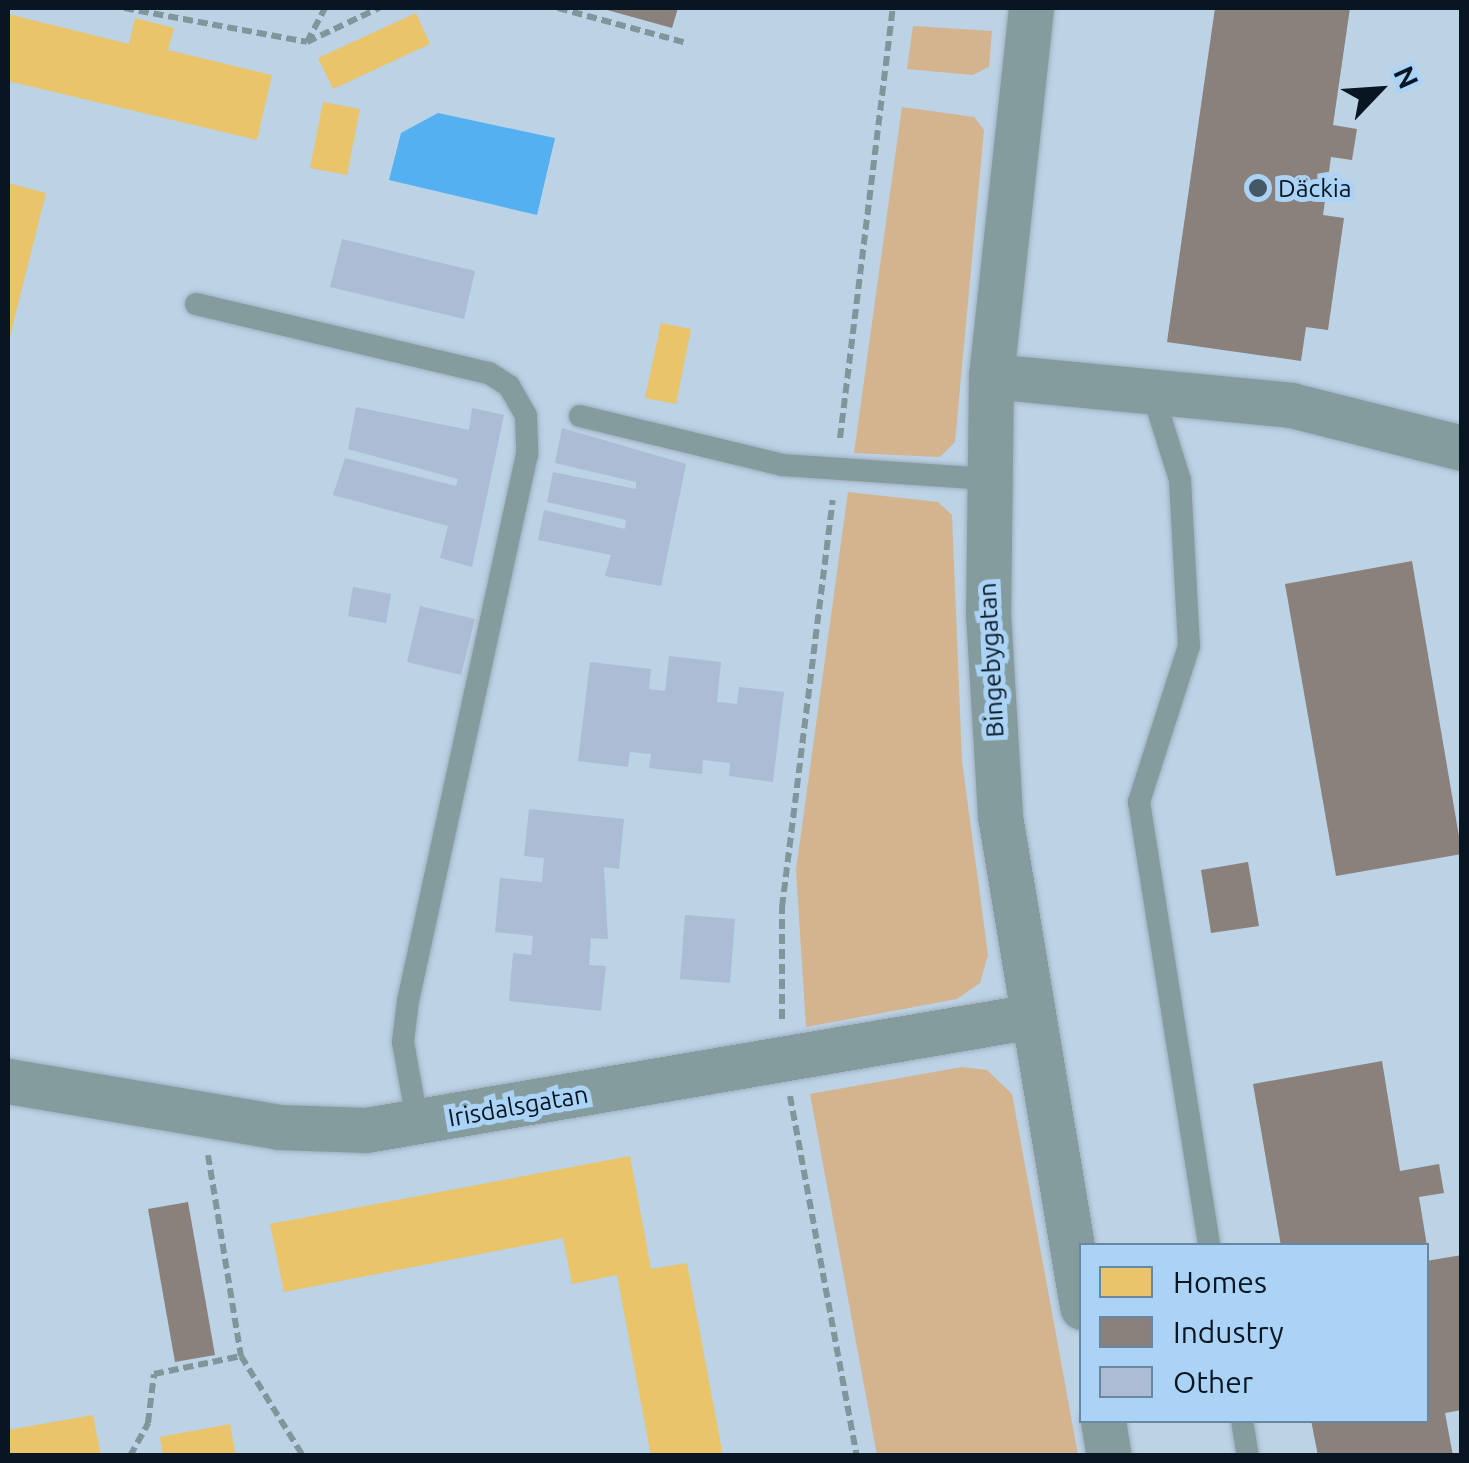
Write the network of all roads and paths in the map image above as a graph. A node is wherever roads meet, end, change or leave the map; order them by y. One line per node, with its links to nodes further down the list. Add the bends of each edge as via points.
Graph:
1 (124, 8): 7 (path)
2 (325, 8): 7 (path)
3 (379, 8): 7 (path)
4 (558, 8): 8 (path)
5 (893, 8): 14 (path)
6 (1031, 8): 10 (street, Bingebygatan)
7 (307, 42)
8 (687, 43)
9 (196, 304): 20 (lane, via 489,373 510,386 526,416 527,454 408,1001 403,1042)
10 (990, 376): 11 (street); 15 (street, Bingebygatan)
11 (1151, 388): 13 (street, via 1291,406); 21 (lane, via 1182,496 1189,646 1139,802)
12 (580, 416): 14 (lane, via 782,465)
13 (1462, 448)
14 (837, 468): 15 (lane); 17 (path, via 782,907)
15 (985, 479): 16 (street, Bingebygatan, via 1000,816)
16 (1027, 1017): 17 (street, Irisdalsgatan); 22 (street, Bingebygatan)
17 (782, 1058): 20 (street, Irisdalsgatan); 28 (path)
18 (8, 1081): 19 (street, Irisdalsgatan)
19 (198, 1114): 20 (street, Irisdalsgatan, via 279,1127); 23 (path)
20 (418, 1124)
21 (1209, 1243)
22 (1079, 1291)
23 (241, 1356): 26 (path, via 154,1374 148,1423); 27 (path)
24 (1104, 1423): 29 (street)
25 (1242, 1423): 30 (lane)
26 (130, 1456)
27 (303, 1456)
28 (857, 1456)
29 (1109, 1456)
30 (1248, 1456)

